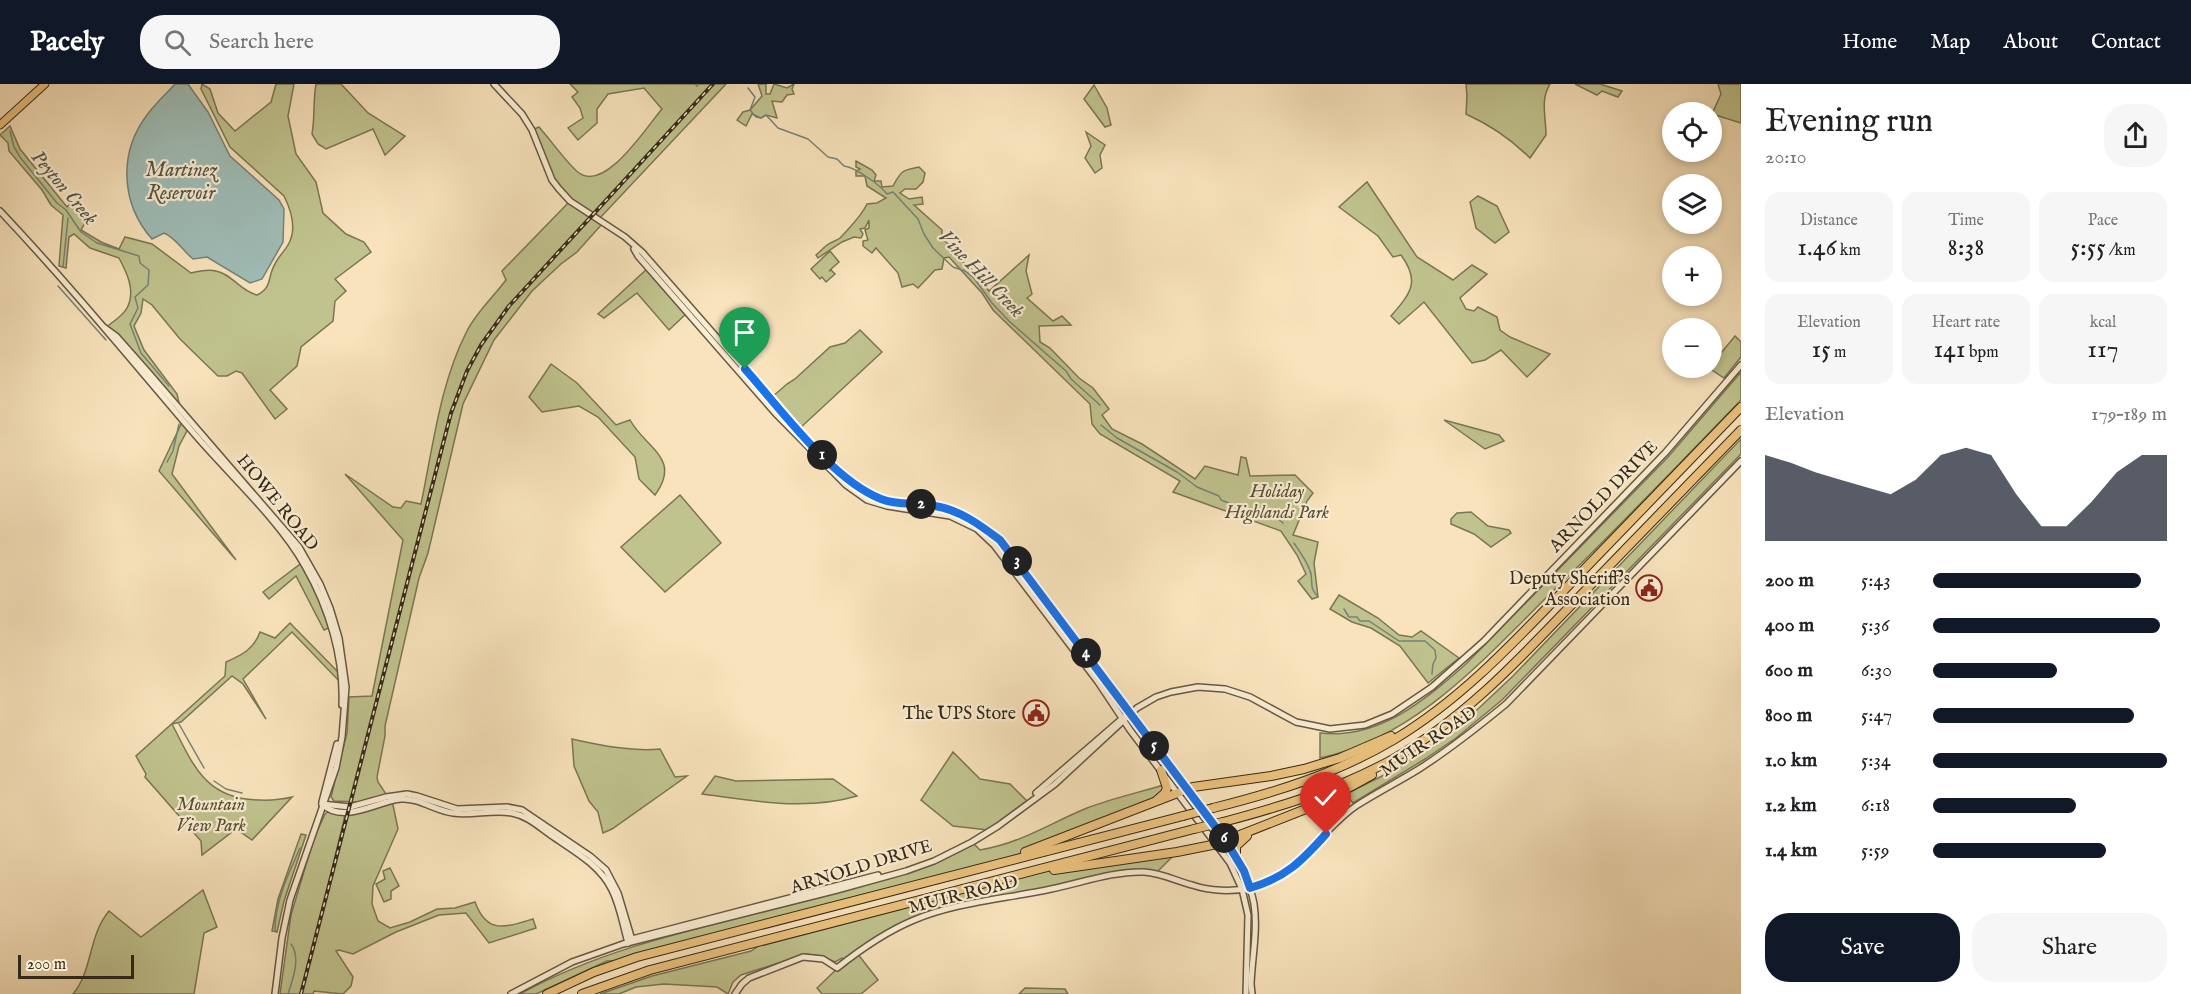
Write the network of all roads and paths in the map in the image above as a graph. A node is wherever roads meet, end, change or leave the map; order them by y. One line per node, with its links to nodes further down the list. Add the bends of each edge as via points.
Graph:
1 (45, 84): 3 (main road)
2 (494, 84): 5 (street, via 532,130 559,189)
3 (0, 124)
4 (0, 211): 16 (street, HOWE ROAD, via 280,530 303,562 331,627 342,684 339,736)
5 (633, 246): 10 (street, via 847,480 883,500 953,511 1000,540); 11 (street, via 777,415 846,484 867,500 950,516 977,529 994,545)
6 (1741, 365): 10 (street, ARNOLD DRIVE, via 1660,459 1488,637 1439,682 1392,714 1352,728 1318,728 1285,718 1243,694 1207,687 1171,692)
7 (1741, 407): 12 (highway, via 1488,669)
8 (1741, 430): 13 (highway, via 1494,685 1446,724)
9 (1741, 461): 23 (street, MUIR ROAD, via 1506,704 1420,768 1356,807 1288,872)
10 (1129, 714): 11 (street, ARNOLD DRIVE); 15 (street)
11 (1123, 719): 14 (street); 25 (street, ARNOLD DRIVE, via 1055,784 998,826 934,861)
12 (1409, 731): 15 (highway, via 1304,769 1193,787); 21 (highway, bridge, via 1358,760 1274,792)
13 (1386, 763): 18 (highway, via 1344,791); 22 (highway, bridge, via 1313,796)
14 (1161, 770): 15 (street); 17 (highway, via 1167,788 1162,797)
15 (1183, 792): 17 (highway); 19 (street); 19 (street)
16 (322, 804): 25 (street, via 348,812 408,799 460,814 507,812 523,816 587,860 602,875 612,890); 26 (street, HOWE ROAD, via 290,900)
17 (1150, 804): 21 (highway)
18 (1260, 827): 19 (highway); 20 (highway, via 1236,846)
19 (1222, 842): 20 (street); 22 (highway); 24 (street)
20 (1236, 857): 23 (street)
21 (973, 870): 28 (highway, via 637,957)
22 (1012, 876): 29 (highway, via 650,970)
23 (1250, 888): 24 (street, MUIR ROAD); 32 (street, via 1255,920)
24 (1242, 889): 30 (street, MUIR ROAD, via 1203,888 1142,872 1004,897 915,920 869,943 837,968 816,957 796,959 748,979); 31 (street, via 1249,924)
25 (631, 942): 27 (street, ARNOLD DRIVE, via 572,962)
26 (274, 994)
27 (511, 994)
28 (547, 994)
29 (582, 994)
30 (735, 994)
31 (1246, 994)
32 (1252, 994)

